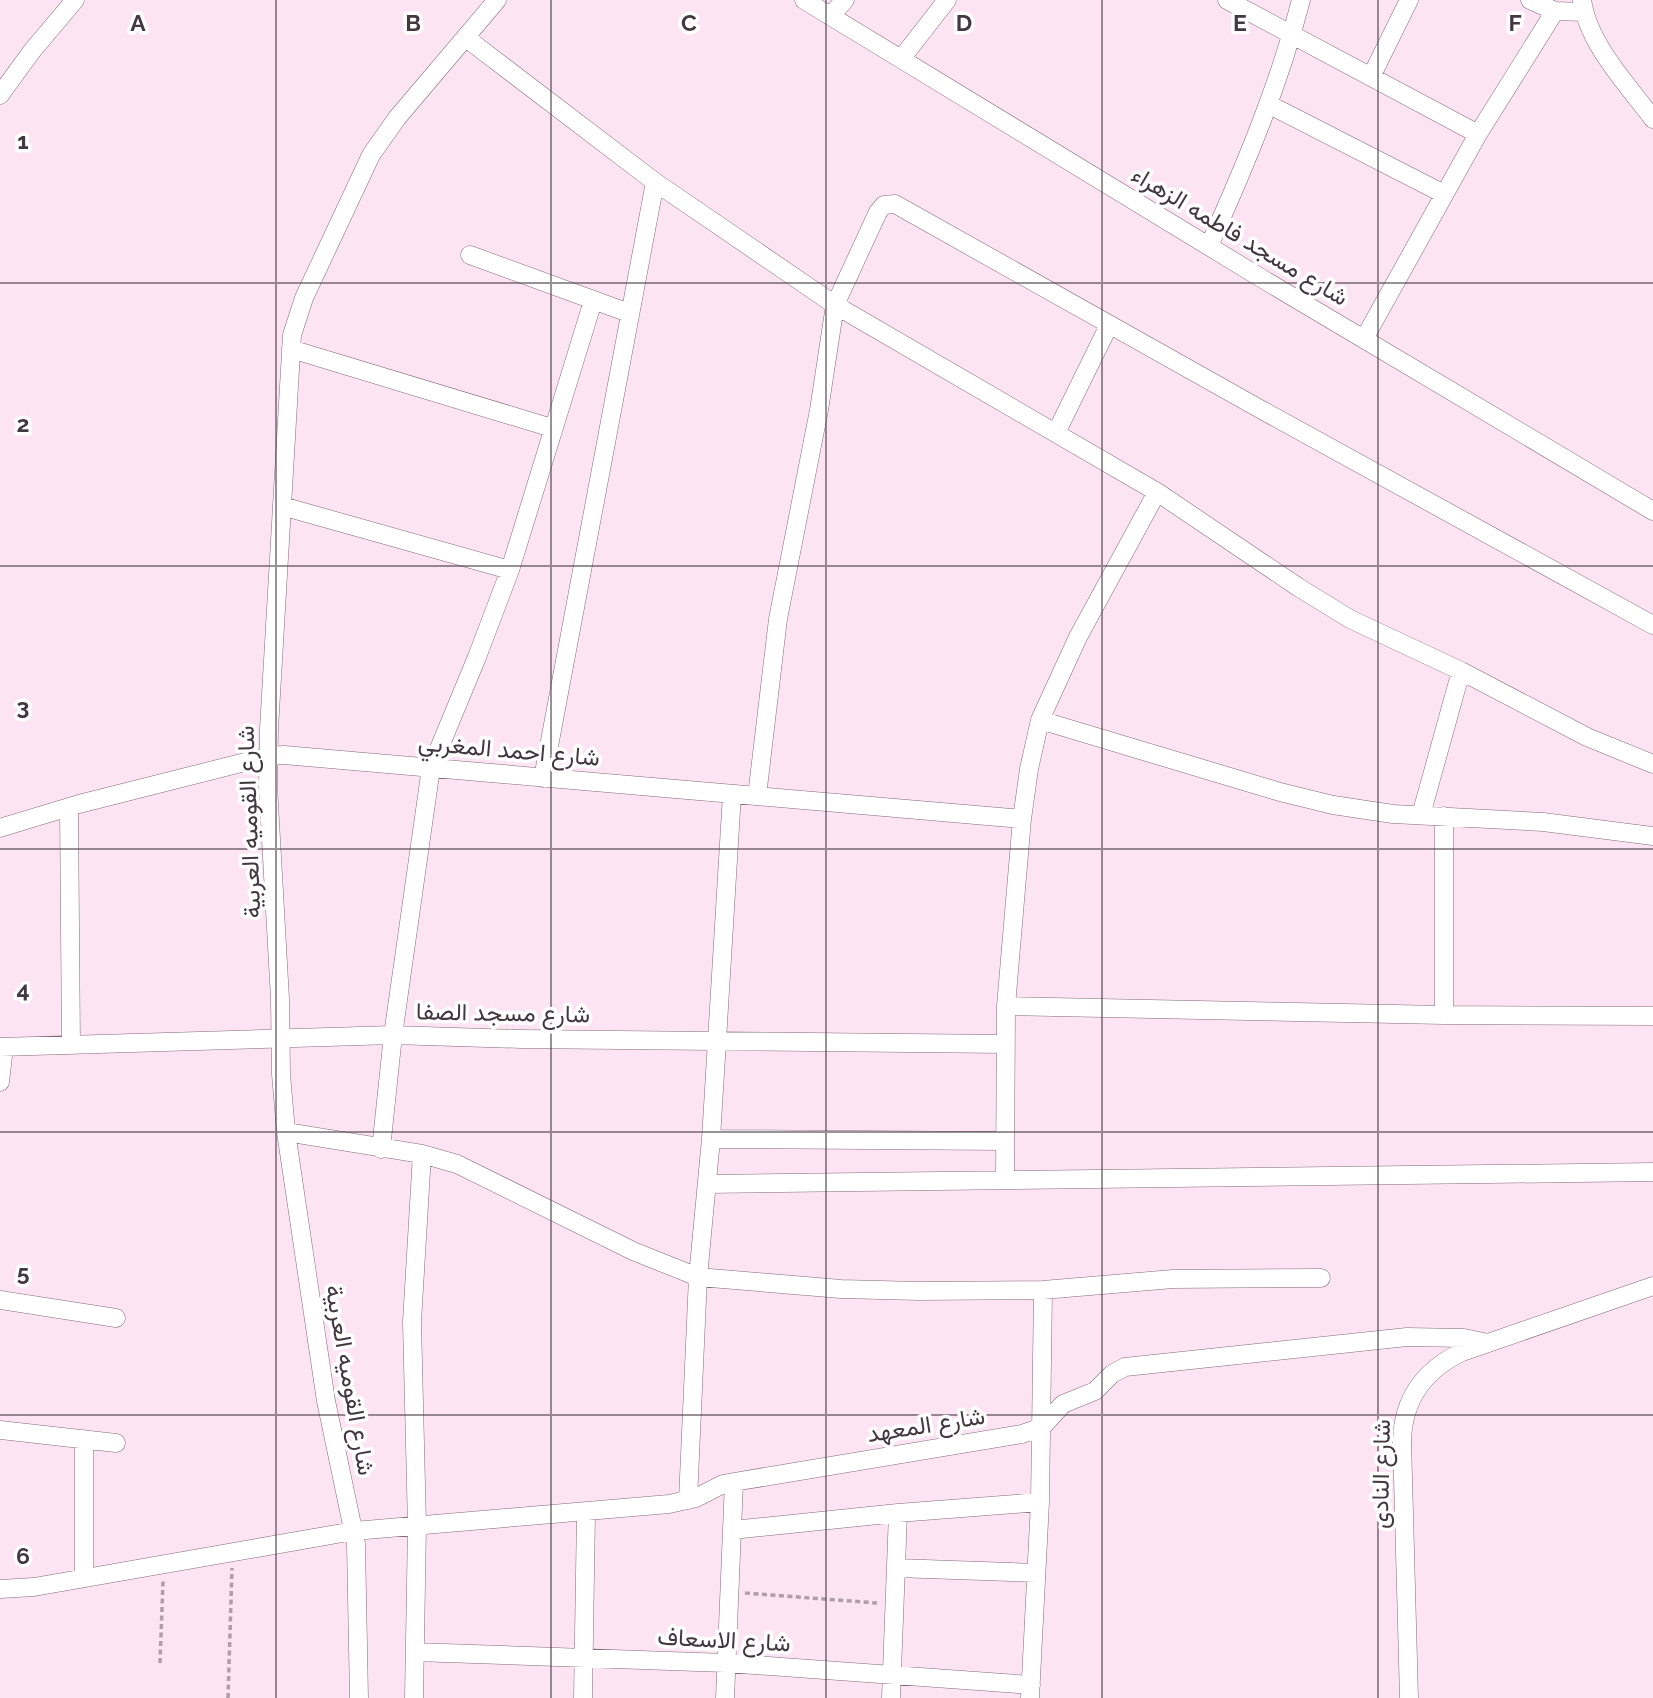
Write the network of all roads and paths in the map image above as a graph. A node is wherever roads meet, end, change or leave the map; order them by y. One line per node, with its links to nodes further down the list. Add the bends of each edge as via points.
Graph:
1 (75, 0): 17 (street)
2 (497, 0): 14 (street, شارع القوميه العربية)
3 (804, 0): 12 (street, شارع مسجد فاطمه الزهراء)
4 (845, 0): 12 (street)
5 (947, 0): 15 (street)
6 (1227, 0): 13 (street)
7 (1301, 0): 13 (street)
8 (1409, 0): 16 (street)
9 (1530, 0): 11 (street)
10 (1583, 6): 11 (street); 18 (street, via 1594,38)
11 (1555, 11): 21 (street)
12 (831, 16): 15 (street, شارع مسجد فاطمه الزهراء)
13 (1292, 34): 16 (street); 19 (street)
14 (466, 38): 22 (street); 31 (street, شارع القوميه العربية, via 397,118 364,168 304,298)
15 (901, 60): 24 (street, شارع مسجد فاطمه الزهراء)
16 (1371, 77): 21 (street)
17 (0, 94)
18 (1646, 101): 20 (street)
19 (1268, 104): 23 (street); 24 (street)
20 (1653, 119)
21 (1478, 134): 23 (street)
22 (655, 181): 27 (street); 28 (street)
23 (1444, 194): 30 (street)
24 (1209, 246): 30 (street, شارع مسجد فاطمه الزهراء)
25 (470, 255): 26 (street)
26 (593, 301): 28 (street); 32 (street)
27 (835, 304): 29 (street, via 877,212 884,205 895,204); 33 (street); 46 (street, via 778,619)
28 (629, 313): 44 (street)
29 (1110, 325): 33 (street); 38 (street)
30 (1364, 339): 36 (street, شارع مسجد فاطمه الزهراء)
31 (291, 349): 32 (street); 35 (street, شارع القوميه العربية)
32 (552, 428): 37 (street)
33 (1056, 433): 34 (street)
34 (1157, 492): 39 (street, via 1350,618); 40 (street, via 1078,637)
35 (282, 506): 37 (street); 41 (street, شارع القوميه العربية)
36 (1653, 511)
37 (510, 570): 43 (street)
38 (1653, 625)
39 (1461, 671): 42 (street, via 1587,737); 48 (street)
40 (1040, 720): 48 (street, via 1306,799); 50 (street)
41 (269, 756): 43 (street, شارع احمد المغربي); 47 (street, شارع احمد المغربي); 57 (street, شارع القوميه العربية)
42 (1653, 764)
43 (431, 768): 44 (street, شارع احمد المغربي); 56 (street)
44 (543, 778): 45 (street, شارع احمد المغربي)
45 (732, 794): 46 (street, شارع احمد المغربي); 58 (street)
46 (757, 796): 50 (street, شارع احمد المغربي)
47 (69, 807): 51 (street, شارع احمد المغربي); 60 (street)
48 (1421, 816): 49 (street)
49 (1444, 816): 52 (street); 54 (street)
50 (1022, 819): 53 (street)
51 (0, 828)
52 (1653, 836)
53 (1006, 1006): 54 (street); 59 (street)
54 (1444, 1015): 55 (street)
55 (1653, 1016)
56 (393, 1035): 57 (street, شارع مسجد الصفا); 58 (street, شارع مسجد الصفا); 66 (street)
57 (280, 1040): 60 (street, شارع مسجد الصفا); 63 (street, شارع القوميه العربية)
58 (716, 1041): 59 (street, شارع مسجد الصفا); 64 (street)
59 (1005, 1044): 65 (street)
60 (71, 1045): 61 (street, شارع مسجد الصفا)
61 (2, 1047): 62 (street)
62 (0, 1082)
63 (286, 1132): 66 (street); 89 (street, شارع القوميه العربية, via 326,1401)
64 (711, 1139): 65 (street); 70 (street)
65 (1005, 1141): 69 (street)
66 (381, 1149): 67 (street)
67 (422, 1154): 71 (street, via 457,1164 633,1251); 87 (street, via 412,1322)
68 (1653, 1172): 69 (street)
69 (1005, 1180): 70 (street)
70 (708, 1184): 71 (street)
71 (698, 1277): 74 (street, via 919,1292); 83 (street)
72 (1321, 1278): 74 (street, via 1173,1279)
73 (1653, 1286): 77 (street, شارع النادى)
74 (1043, 1290): 78 (street)
75 (0, 1300): 76 (street)
76 (116, 1318)
77 (1488, 1343): 78 (street, شارع المعهد, via 1407,1337 1125,1367 1095,1391 1063,1404); 110 (street, شارع النادى, via 1435,1367 1415,1390 1404,1415)
78 (1042, 1427): 82 (street, شارع المعهد); 84 (street)
79 (0, 1430): 80 (street)
80 (84, 1439): 81 (street); 94 (street)
81 (116, 1443)
82 (734, 1482): 83 (street, شارع المعهد); 88 (street)
83 (688, 1500): 85 (street, شارع المعهد)
84 (1040, 1502): 86 (street); 93 (street)
85 (586, 1513): 87 (street, شارع المعهد); 99 (street)
86 (898, 1513): 88 (street); 92 (street)
87 (417, 1526): 89 (street, شارع المعهد); 98 (street)
88 (732, 1530): 96 (street)
89 (354, 1531): 90 (street, شارع المعهد); 105 (street, شارع القوميه العربية)
90 (233, 1552): 91 (street, شارع المعهد); 104 (path)
91 (163, 1564): 94 (street, شارع المعهد); 100 (path)
92 (896, 1568): 93 (street); 97 (street)
93 (1036, 1573): 103 (street)
94 (84, 1578): 95 (street, شارع المعهد)
95 (0, 1589)
96 (729, 1591): 97 (path); 101 (street)
97 (894, 1604): 102 (street)
98 (415, 1652): 99 (street, شارع الاسعاف); 106 (street)
99 (585, 1658): 101 (street, شارع الاسعاف); 107 (street)
100 (160, 1663)
101 (726, 1663): 102 (street, شارع الاسعاف); 108 (street)
102 (892, 1675): 103 (street, شارع الاسعاف); 109 (street)
103 (1030, 1691)
104 (228, 1698)
105 (359, 1698)
106 (414, 1698)
107 (583, 1698)
108 (725, 1698)
109 (891, 1698)
110 (1409, 1698)

